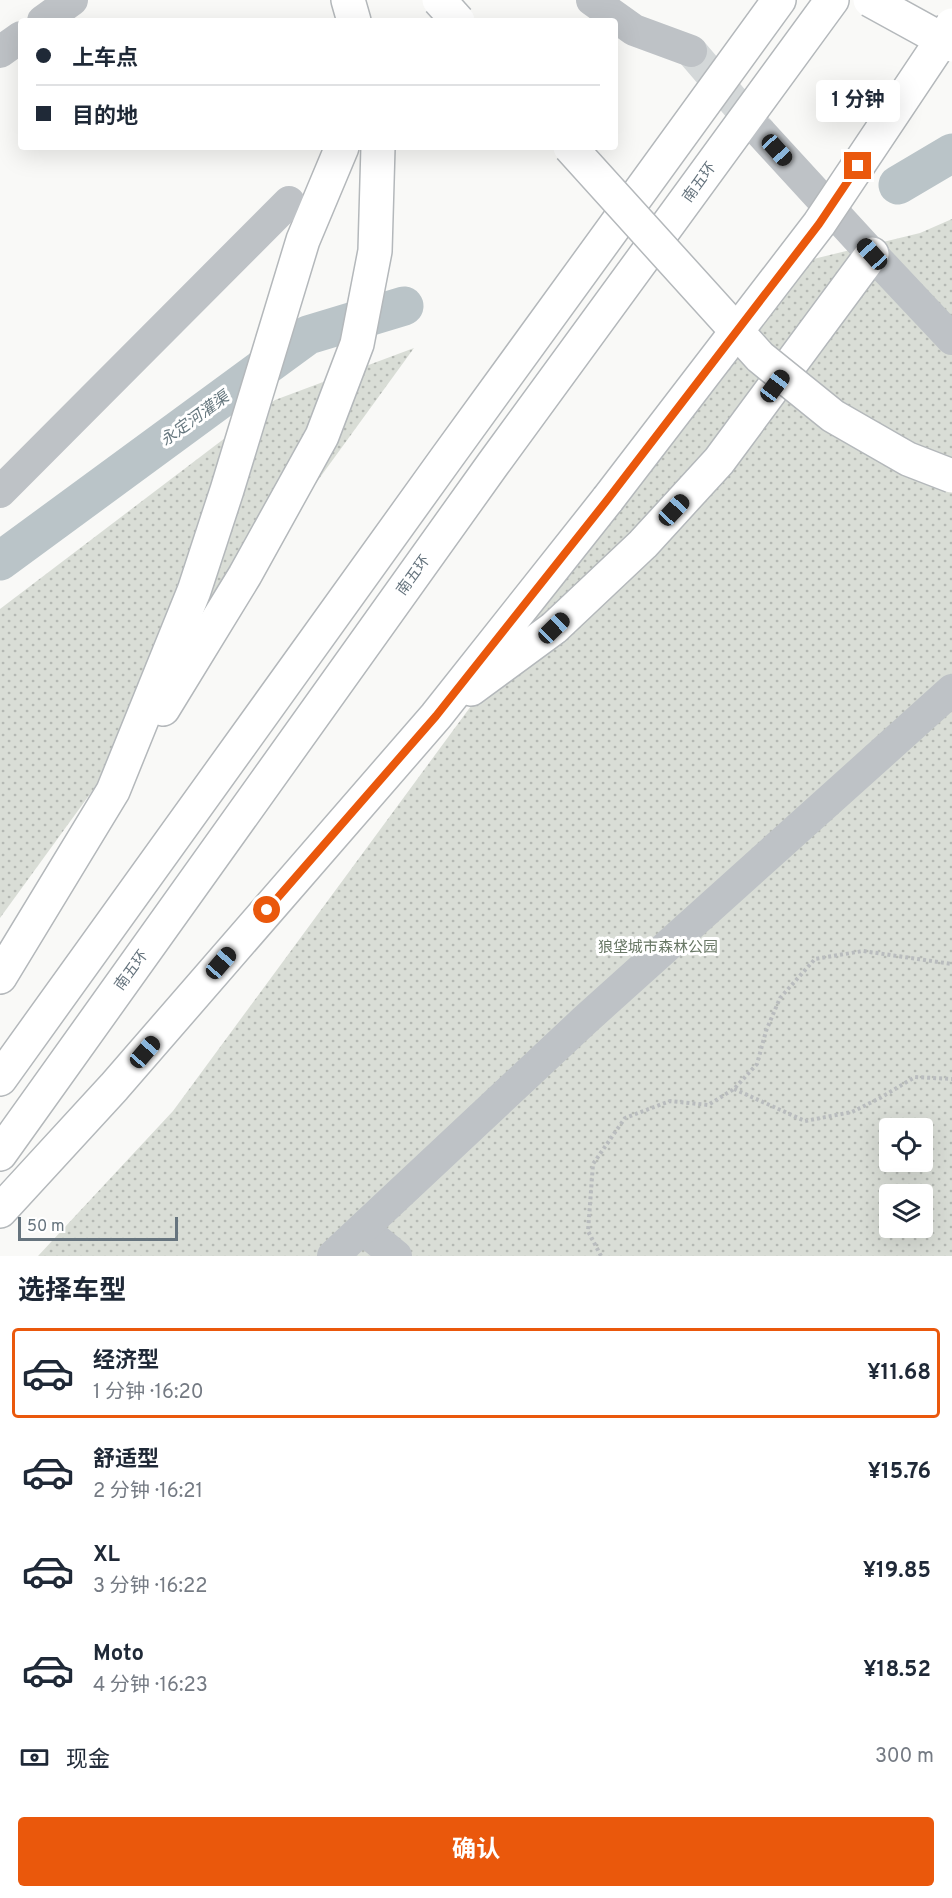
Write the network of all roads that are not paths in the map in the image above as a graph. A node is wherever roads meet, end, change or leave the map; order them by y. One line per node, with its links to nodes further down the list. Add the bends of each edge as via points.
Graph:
1 (72, 0): 9 (street)
2 (348, 0): 10 (highway)
3 (439, 0): 12 (highway, bridge)
4 (449, 0): 11 (highway)
5 (591, 0): 13 (street)
6 (779, 0): 33 (highway)
7 (832, 0): 34 (highway, 南五环, via 493,464)
8 (870, 0): 17 (highway, bridge)
9 (47, 18)
10 (353, 18)
11 (434, 18)
12 (455, 18)
13 (617, 18)
14 (618, 19): 18 (street, via 634,30)
15 (952, 25): 30 (highway, bridge, via 819,224)
16 (18, 39): 19 (street)
17 (952, 45)
18 (691, 51)
19 (0, 52)
20 (761, 133): 25 (street)
21 (378, 150): 31 (highway, via 375,251 357,344 322,436 245,575)
22 (573, 150): 27 (highway, bridge, via 760,357 833,416 908,459)
23 (336, 161): 31 (highway, via 303,240 189,604)
24 (289, 202): 28 (street)
25 (872, 254): 26 (street); 30 (highway, via 719,461 643,544 554,628)
26 (952, 339)
27 (952, 476)
28 (2, 486)
29 (952, 690): 36 (street, via 585,1020)
30 (436, 716): 35 (highway, via 114,1087)
31 (112, 791): 32 (highway)
32 (0, 977)
33 (0, 1079)
34 (0, 1154)
35 (0, 1211)
36 (363, 1229): 37 (street); 38 (street)
37 (333, 1256)
38 (396, 1256)

